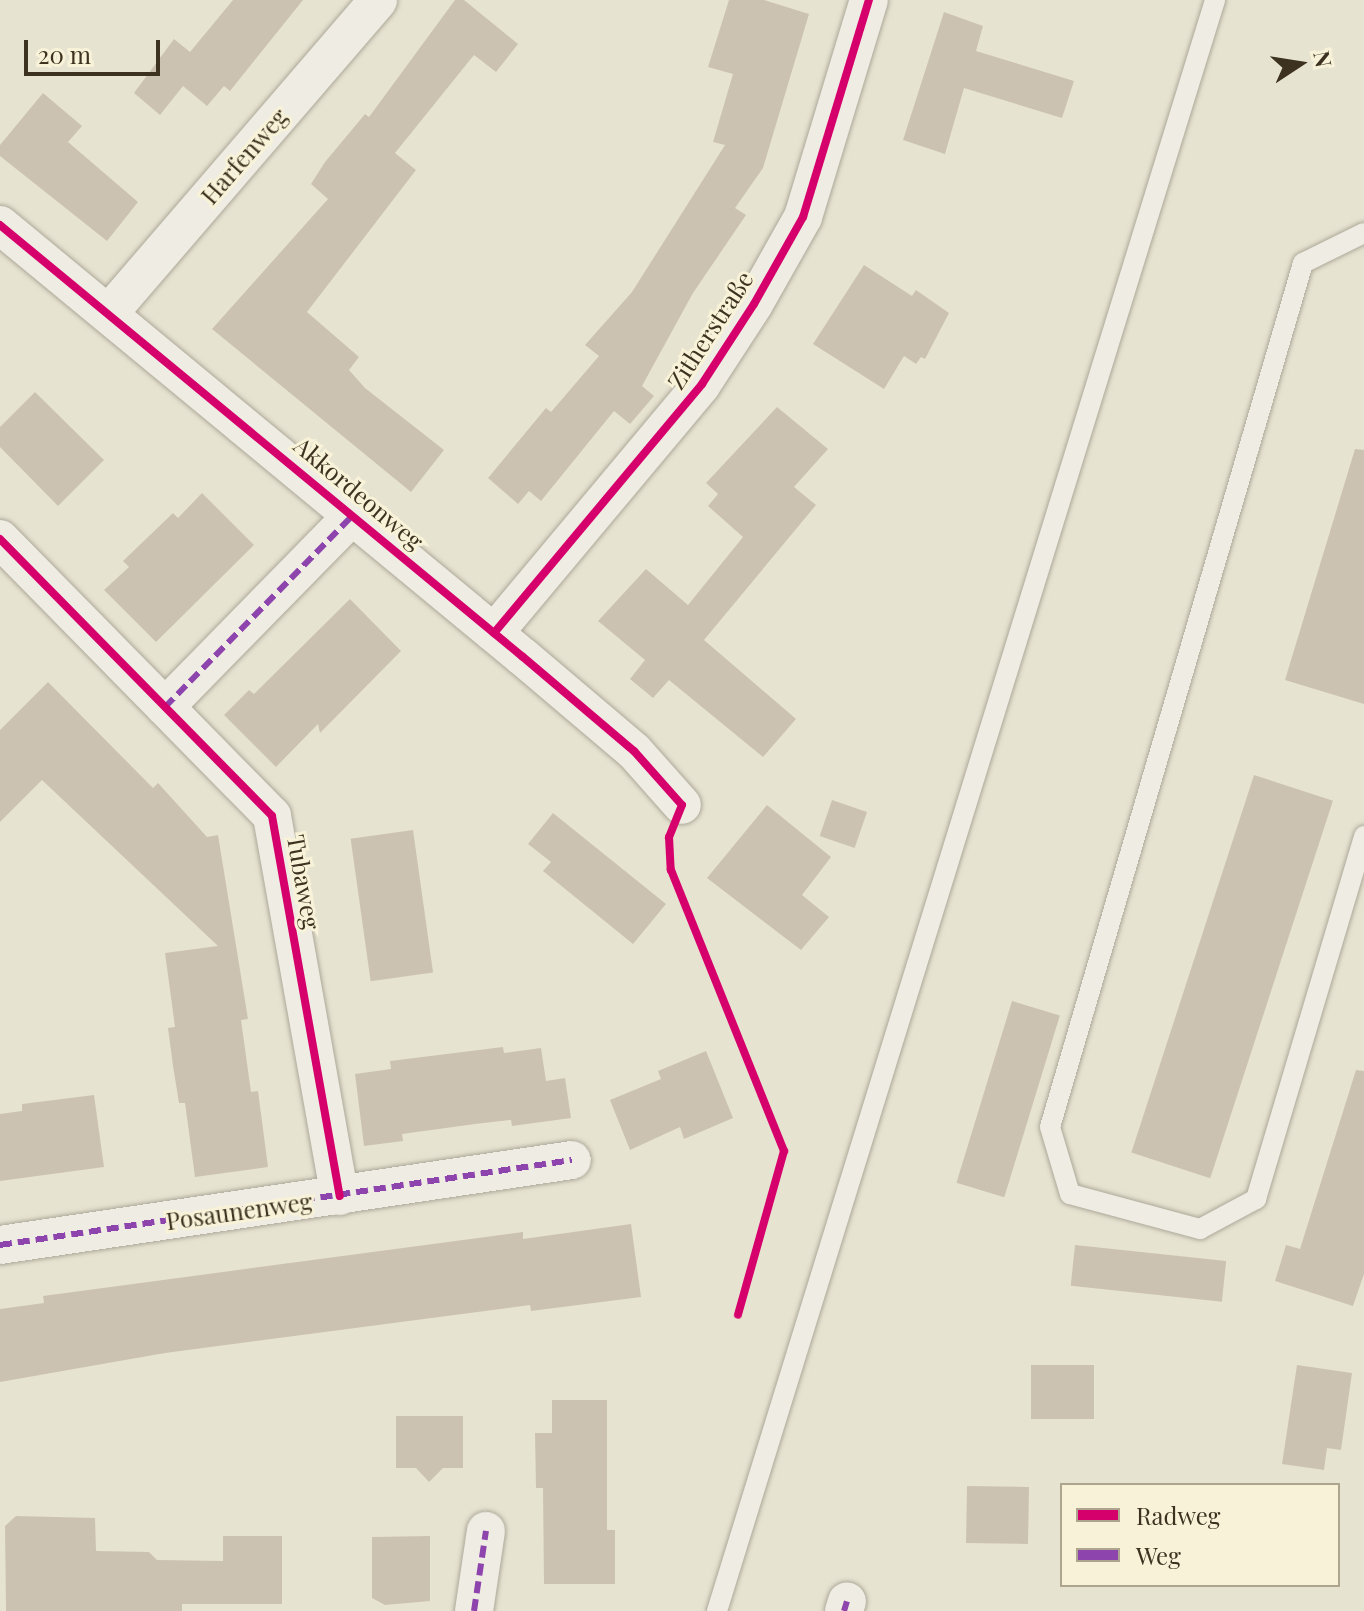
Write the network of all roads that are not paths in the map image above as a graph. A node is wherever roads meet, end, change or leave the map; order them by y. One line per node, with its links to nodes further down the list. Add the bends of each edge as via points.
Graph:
1 (378, 0): 6 (street, Harfenweg)
2 (869, 0): 9 (street, Zitherstraße, via 803,217 754,304 702,384)
3 (1215, 0): 18 (lane)
4 (0, 225): 6 (street, Akkordeonweg)
5 (1364, 233): 12 (lane, via 1303,263 1050,1127 1070,1194 1200,1229 1256,1199)
6 (110, 312): 7 (street, Akkordeonweg)
7 (354, 514): 9 (street, Akkordeonweg); 10 (street)
8 (0, 539): 10 (street, Tubaweg)
9 (494, 633): 11 (street, Akkordeonweg, via 634,751)
10 (165, 707): 14 (street, Tubaweg, via 272,816)
11 (682, 805)
12 (1364, 836)
13 (572, 1160): 14 (street, Posaunenweg)
14 (340, 1196): 15 (street, Posaunenweg)
15 (0, 1245)
16 (486, 1531): 17 (street)
17 (474, 1611)
18 (717, 1611)

